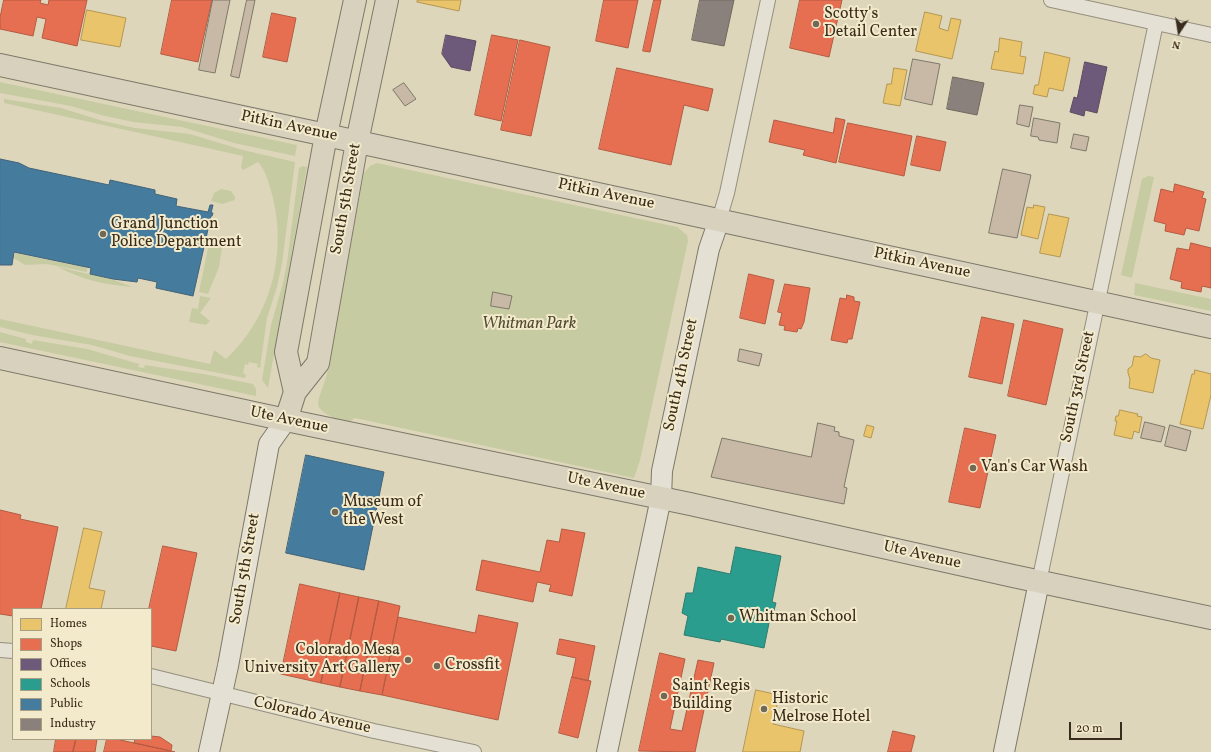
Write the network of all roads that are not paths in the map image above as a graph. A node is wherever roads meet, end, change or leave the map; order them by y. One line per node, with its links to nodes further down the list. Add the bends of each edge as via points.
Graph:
1 (355, 0): 8 (main road, South 5th Street)
2 (386, 0): 9 (main road, South 5th Street)
3 (768, 0): 10 (street, South 4th Street)
4 (1051, 0): 5 (street)
5 (1156, 23): 6 (street); 11 (street, South 3rd Street)
6 (1211, 35)
7 (0, 65): 8 (main road, Pitkin Avenue)
8 (326, 135): 9 (main road, Pitkin Avenue); 14 (main road, South 5th Street, via 286,352)
9 (357, 142): 10 (main road, Pitkin Avenue); 14 (main road, South 5th Street, via 318,363)
10 (719, 220): 11 (main road, Pitkin Avenue); 16 (main road, South 4th Street, via 709,249 662,471)
11 (1097, 302): 12 (main road, Pitkin Avenue); 17 (street, South 3rd Street)
12 (1211, 327)
13 (0, 358): 15 (main road, Ute Avenue)
14 (296, 392): 15 (main road, South 5th Street)
15 (286, 420): 16 (main road, Ute Avenue); 22 (main road, South 5th Street, via 269,444)
16 (660, 498): 17 (main road, Ute Avenue); 25 (main road, South 4th Street)
17 (1039, 582): 18 (main road, Ute Avenue); 26 (main road, South 3rd Street)
18 (1211, 618)
19 (0, 650): 20 (street)
20 (12, 651)
21 (152, 676): 22 (street, Colorado Avenue)
22 (221, 694): 23 (main road, South 5th Street); 24 (street, Colorado Avenue)
23 (209, 752)
24 (474, 752)
25 (607, 752)
26 (1004, 752)

